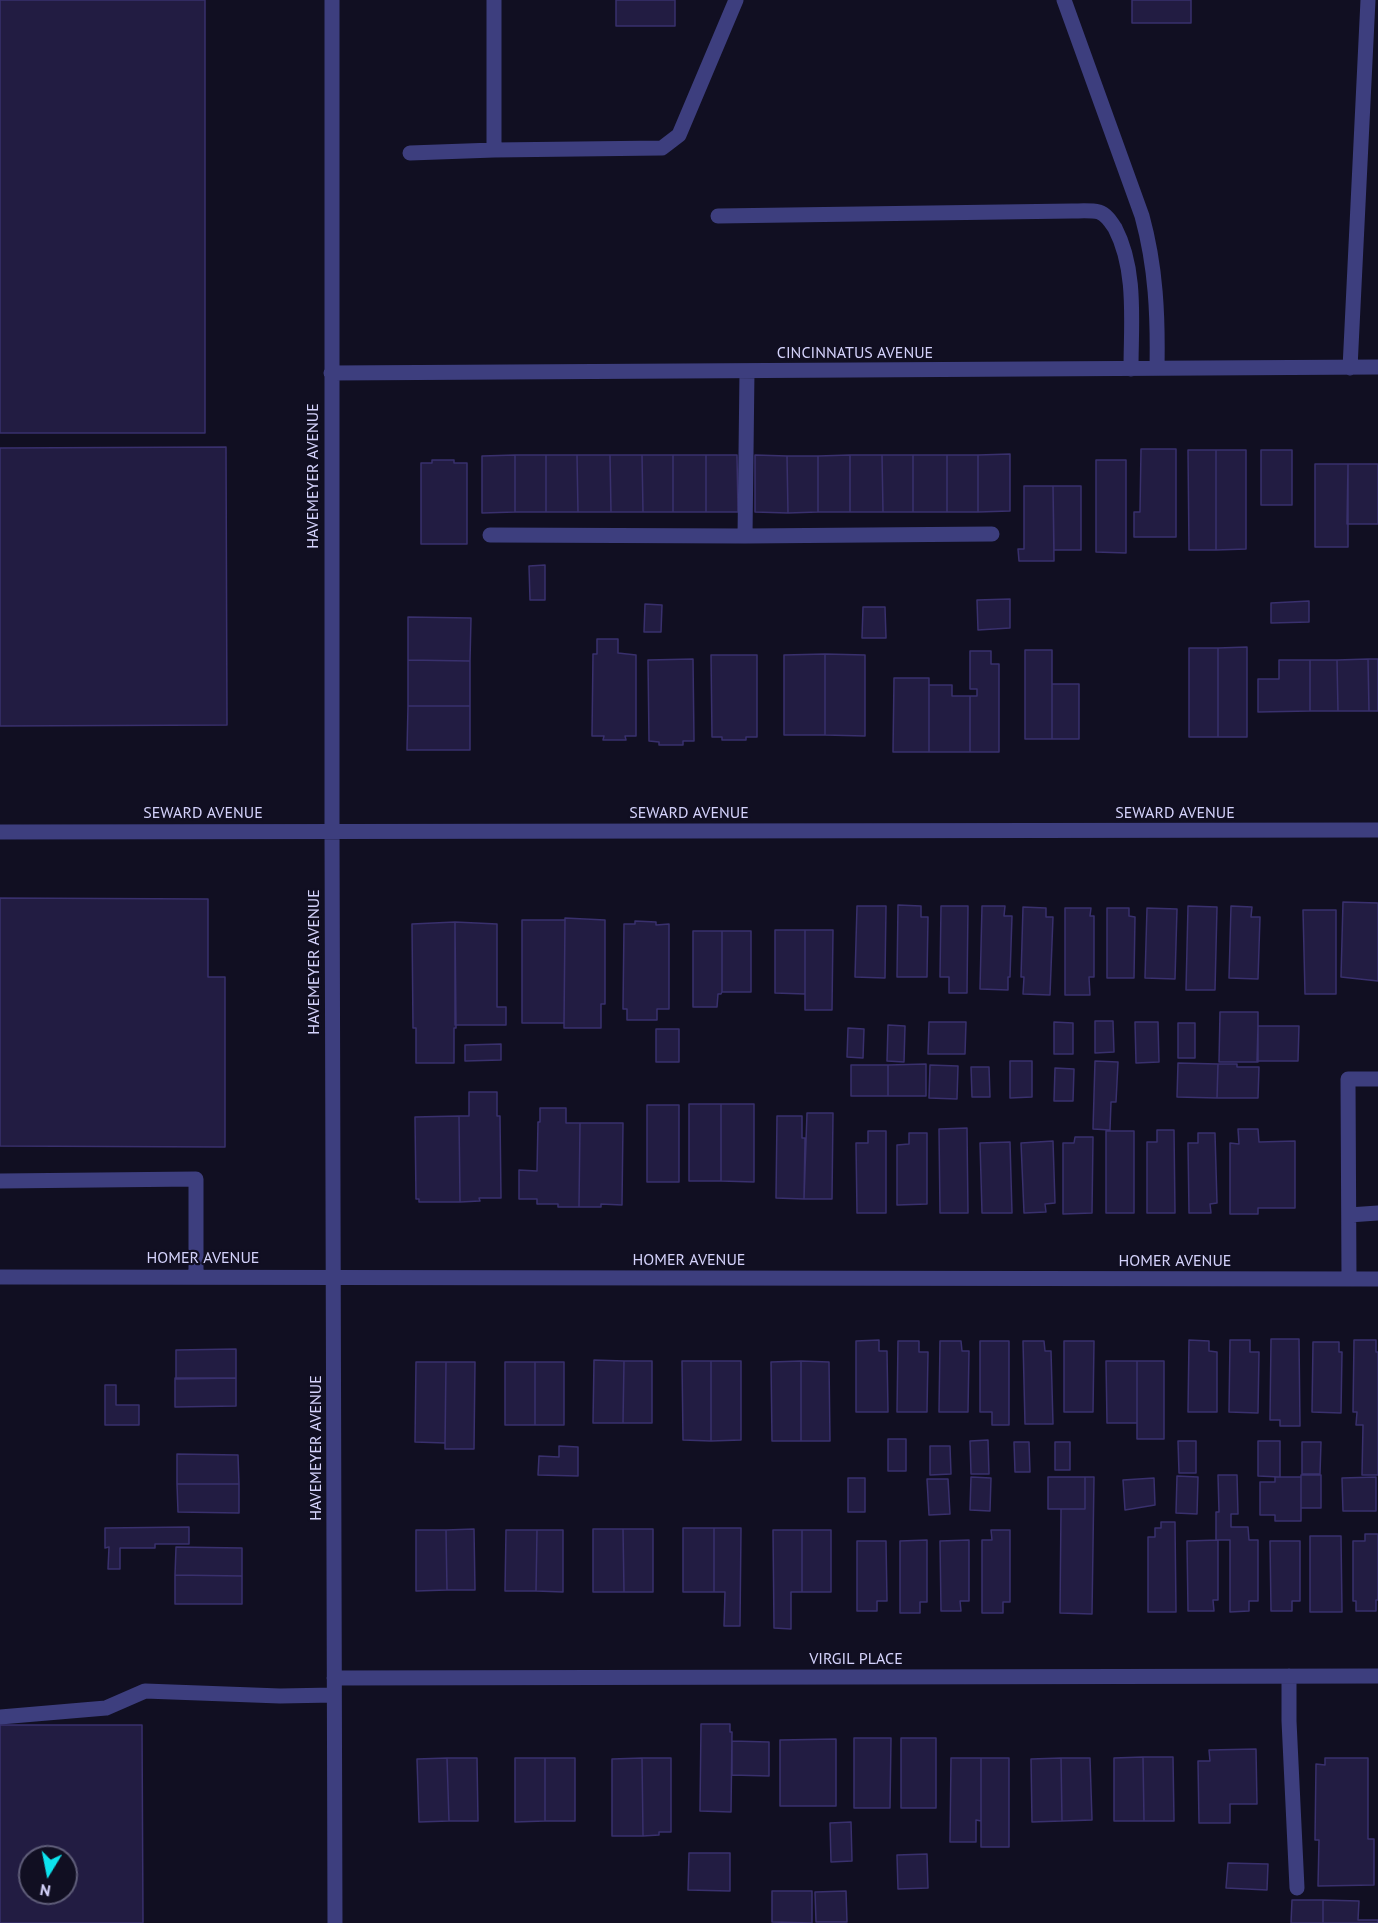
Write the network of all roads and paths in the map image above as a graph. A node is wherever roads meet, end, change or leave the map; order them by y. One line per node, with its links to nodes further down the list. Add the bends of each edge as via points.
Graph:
1 (332, 0): 14 (street, HAVEMEYER AVENUE)
2 (494, 0): 6 (street)
3 (736, 0): 6 (street, via 679,135 662,148)
4 (1064, 0): 10 (street, via 1149,240 1158,320)
5 (1368, 0): 11 (street)
6 (494, 150): 7 (street)
7 (410, 153)
8 (718, 216): 12 (street, via 1101,212 1110,220 1126,257 1130,279)
9 (1378, 367): 11 (street, CINCINNATUS AVENUE)
10 (1157, 368): 11 (street, CINCINNATUS AVENUE); 12 (street, CINCINNATUS AVENUE)
11 (1350, 368)
12 (1131, 369): 13 (street, CINCINNATUS AVENUE)
13 (747, 371): 14 (street, CINCINNATUS AVENUE); 17 (street)
14 (331, 373): 18 (street, HAVEMEYER AVENUE)
15 (992, 534): 17 (street)
16 (490, 535): 17 (street)
17 (746, 536)
18 (332, 831): 19 (street, SEWARD AVENUE); 20 (street, SEWARD AVENUE); 27 (street, HAVEMEYER AVENUE)
19 (1378, 831)
20 (0, 832)
21 (1378, 1079): 24 (street, via 1348,1079)
22 (0, 1181): 25 (street, via 196,1179)
23 (1378, 1213): 24 (street)
24 (1349, 1215): 28 (street)
25 (196, 1276): 26 (street, HOMER AVENUE); 27 (street, HOMER AVENUE)
26 (0, 1277)
27 (334, 1278): 28 (street, HOMER AVENUE); 32 (street, HAVEMEYER AVENUE)
28 (1349, 1279): 29 (street, HOMER AVENUE)
29 (1378, 1279)
30 (1289, 1676): 31 (street, VIRGIL PLACE); 32 (street, VIRGIL PLACE); 35 (street)
31 (1378, 1676)
32 (334, 1678): 33 (street, HAVEMEYER AVENUE)
33 (334, 1695): 34 (street, via 145,1691 106,1708); 36 (street, HAVEMEYER AVENUE)
34 (0, 1717)
35 (1297, 1888)
36 (335, 1923)

